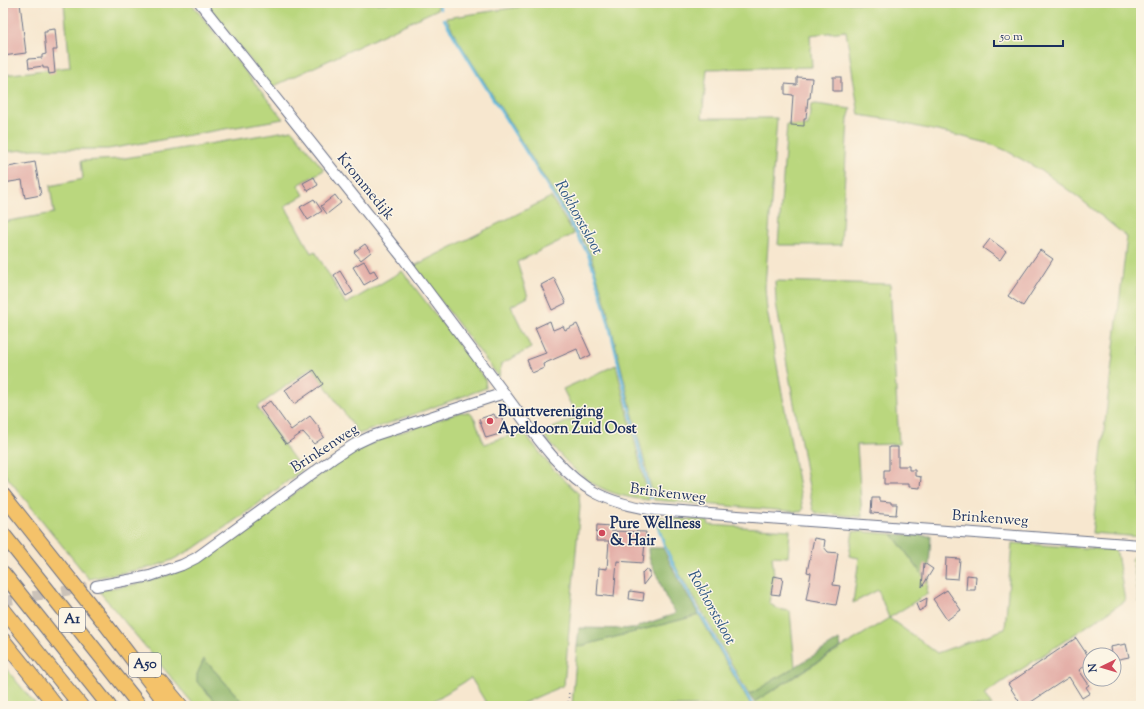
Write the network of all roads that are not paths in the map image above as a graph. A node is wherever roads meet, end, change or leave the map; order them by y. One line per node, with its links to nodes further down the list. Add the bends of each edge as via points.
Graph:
1 (200, 3): 2 (street, Krommedijk, via 403,258)
2 (504, 393): 5 (street, Brinkenweg, via 570,475 595,493 626,505); 7 (street, Brinkenweg, via 355,444 210,549 182,565 150,576)
3 (3, 495): 9 (highway, A1)
4 (3, 534): 14 (highway, A1)
5 (1141, 545)
6 (3, 573): 13 (highway, A1)
7 (96, 586)
8 (3, 609): 12 (highway)
9 (107, 626): 15 (highway, A1); 16 (highway, A50)
10 (3, 640): 11 (highway)
11 (56, 706)
12 (80, 706)
13 (109, 706)
14 (140, 706)
15 (168, 706)
16 (182, 706)

